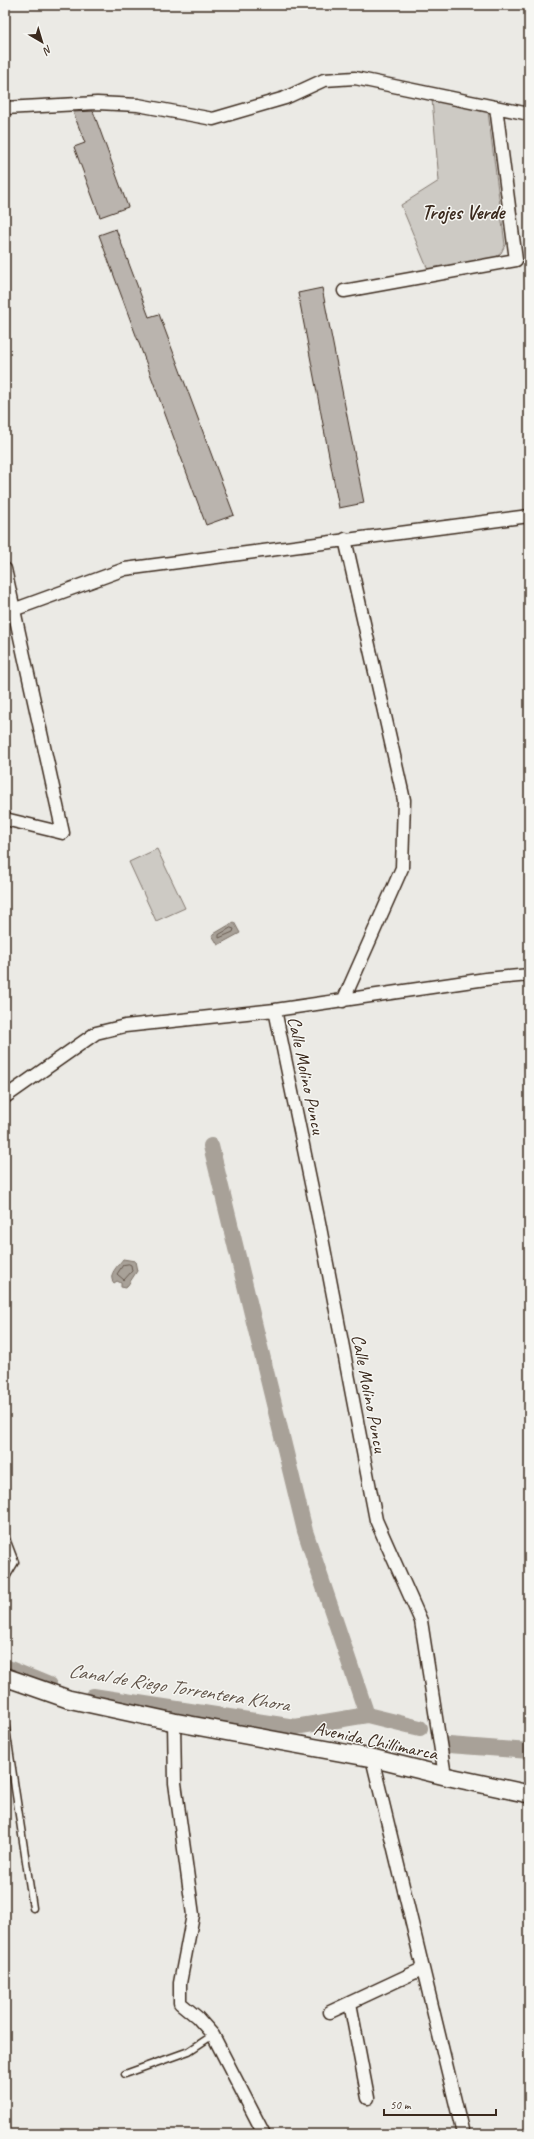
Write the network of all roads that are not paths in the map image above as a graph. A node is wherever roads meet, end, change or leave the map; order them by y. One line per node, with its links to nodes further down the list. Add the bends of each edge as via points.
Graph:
1 (496, 107): 2 (street, via 355,78 324,80 286,98 214,119 138,105 97,103); 3 (street); 4 (street, via 516,260)
2 (5, 108)
3 (529, 114)
4 (344, 291)
5 (529, 516): 6 (street, via 418,532)
6 (345, 539): 8 (street, via 125,569); 11 (street, via 404,800 402,868)
7 (5, 568): 8 (street)
8 (13, 610): 9 (street, via 63,833)
9 (5, 819)
10 (529, 975): 11 (street)
11 (343, 1001): 12 (street)
12 (275, 1010): 13 (street, via 125,1026 96,1032); 21 (street, Calle Molino Puncu, via 376,1520 421,1621)
13 (5, 1097)
14 (5, 1536): 15 (lane, via 15,1562)
15 (5, 1579)
16 (6, 1677): 17 (lane); 19 (street, Avenida Chillimarca, via 68,1699)
17 (5, 1696)
18 (5, 1722): 23 (lane)
19 (174, 1722): 20 (street, Avenida Chillimarca); 27 (street, via 175,1783 193,1915 180,1983 180,2003)
20 (372, 1758): 21 (street, Avenida Chillimarca); 24 (street)
21 (445, 1776): 22 (street, Avenida Chillimarca)
22 (529, 1794)
23 (33, 1908)
24 (422, 1969): 25 (street); 31 (street)
25 (350, 2003): 26 (street); 29 (street)
26 (330, 2012)
27 (213, 2035): 28 (lane, via 189,2051); 30 (street)
28 (125, 2074)
29 (368, 2098)
30 (264, 2134)
31 (463, 2134)

